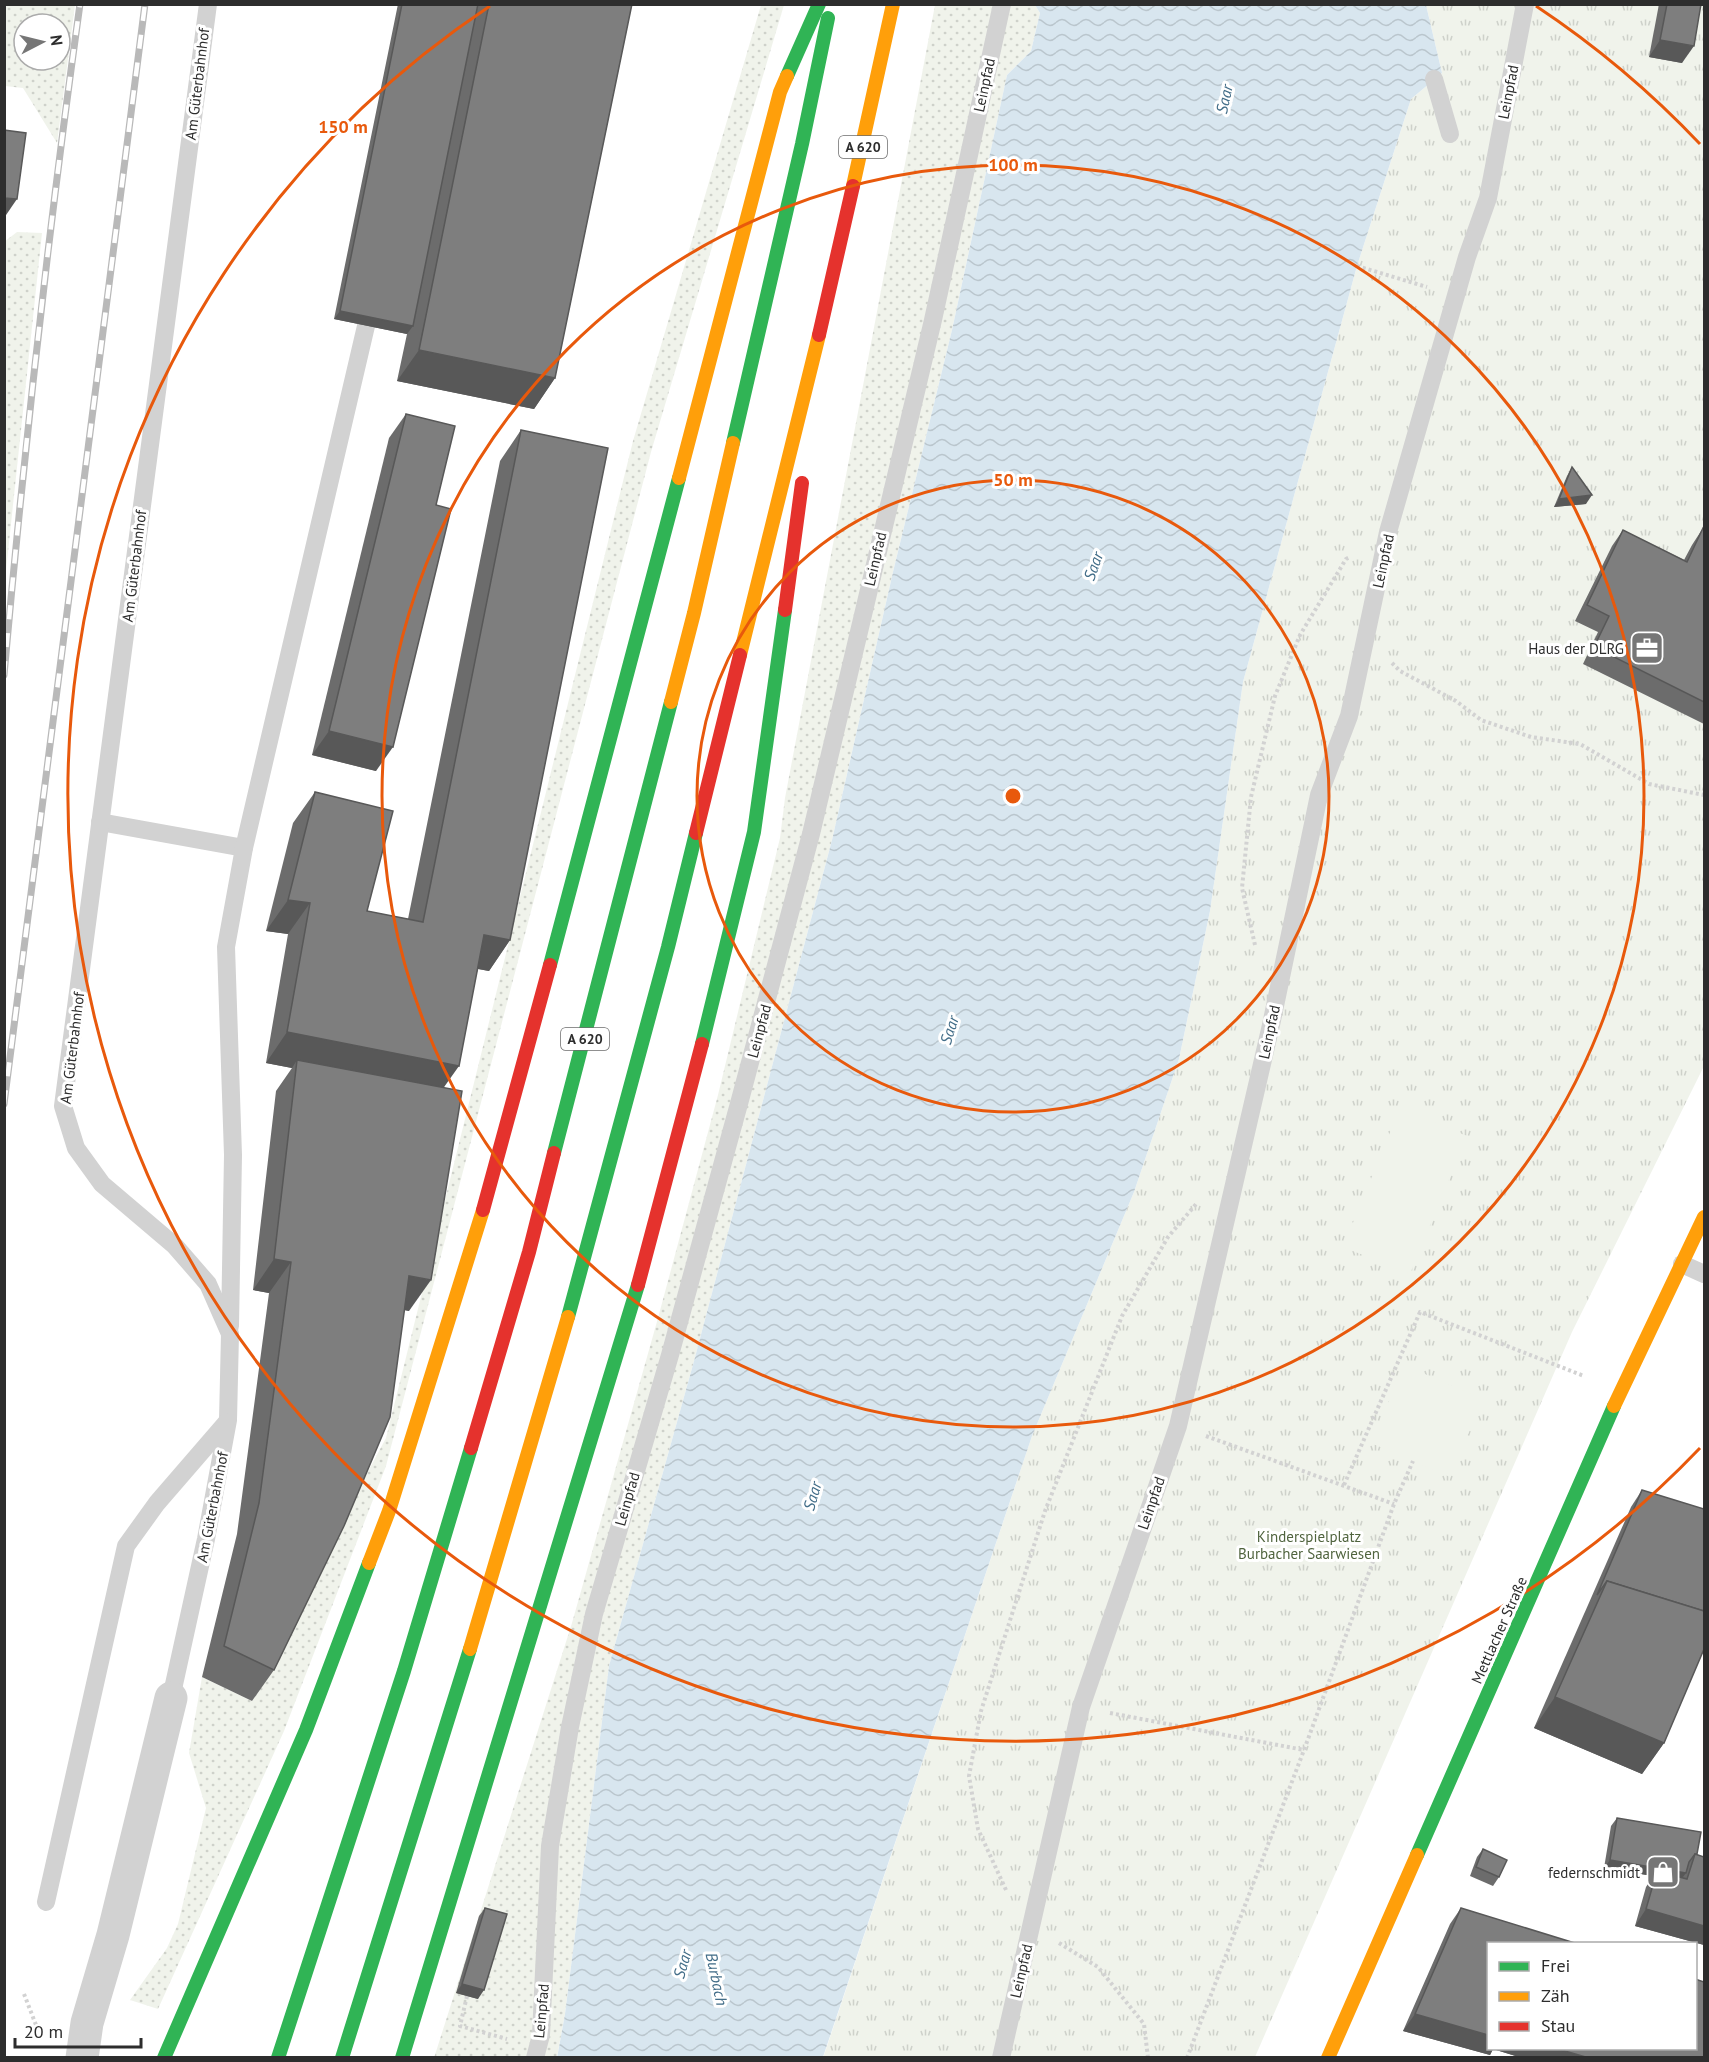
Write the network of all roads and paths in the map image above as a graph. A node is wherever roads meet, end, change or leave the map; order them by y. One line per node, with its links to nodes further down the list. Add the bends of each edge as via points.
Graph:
1 (208, 4): 18 (lane, Am Güterbahnhof)
2 (819, 4): 42 (main road, via 780,92 528,1049 472,1251 390,1511 306,1730)
3 (831, 4): 43 (main road, A 620, via 694,613 529,1252 404,1671)
4 (893, 4): 10 (main road, A 620)
5 (1002, 4): 46 (lane, Leinpfad, via 933,320 811,834 673,1344 594,1614 550,1846 541,2035)
6 (1525, 4): 11 (lane, Leinpfad, via 1488,198)
7 (1434, 79): 8 (lane)
8 (1450, 134)
9 (1357, 266): 11 (path)
10 (830, 290): 13 (main road); 44 (main road, A 620, via 668,947 584,1265 459,1685)
11 (1456, 296): 15 (lane, Leinpfad)
12 (366, 326): 19 (lane)
13 (810, 429)
14 (803, 475): 45 (main road, via 754,832 691,1090 632,1308)
15 (1388, 532): 16 (lane, Leinpfad); 20 (path, via 1346,559 1300,635 1275,696 1251,797 1242,888)
16 (1366, 636): 17 (path, via 1400,671 1456,701 1481,720 1532,736 1580,744 1649,784); 21 (lane, Leinpfad, via 1349,716 1319,795)
17 (1704, 795)
18 (100, 822): 19 (lane); 25 (lane, Am Güterbahnhof, via 63,1106 76,1148 102,1184 175,1246 208,1284)
19 (244, 848): 25 (lane, via 226,947 232,1155)
20 (1257, 955)
21 (1239, 1168): 33 (lane, Leinpfad, via 1178,1426); 36 (path, via 1206,1193 1168,1237 1122,1316 1045,1511 981,1711 969,1776 978,1829 1011,1899)
22 (1704, 1217): 23 (main road, Mettlacher Straße)
23 (1682, 1264): 24 (lane); 50 (main road, Mettlacher Straße, via 1620,1392)
24 (1704, 1274)
25 (230, 1334): 27 (lane, Am Güterbahnhof)
26 (1550, 1362): 30 (path, via 1420,1312)
27 (228, 1420): 32 (lane, Am Güterbahnhof); 35 (lane, via 126,1546)
28 (1226, 1442): 30 (path)
29 (1413, 1461): 31 (path)
30 (1344, 1485): 31 (path)
31 (1394, 1504): 34 (path)
32 (171, 1698): 41 (street, Am Güterbahnhof, via 113,1935 87,2023)
33 (1081, 1707): 34 (path); 36 (lane, Leinpfad)
34 (1304, 1750): 49 (path)
35 (46, 1902)
36 (1031, 1926): 47 (lane, Leinpfad); 48 (path, via 1098,1967 1144,2024)
37 (24, 1994): 39 (path)
38 (467, 1996): 40 (path, via 460,2025)
39 (36, 2025)
40 (514, 2041)
41 (82, 2058)
42 (164, 2058)
43 (278, 2058)
44 (342, 2058)
45 (402, 2058)
46 (535, 2058)
47 (1000, 2058)
48 (1148, 2058)
49 (1187, 2058)
50 (1328, 2058)

